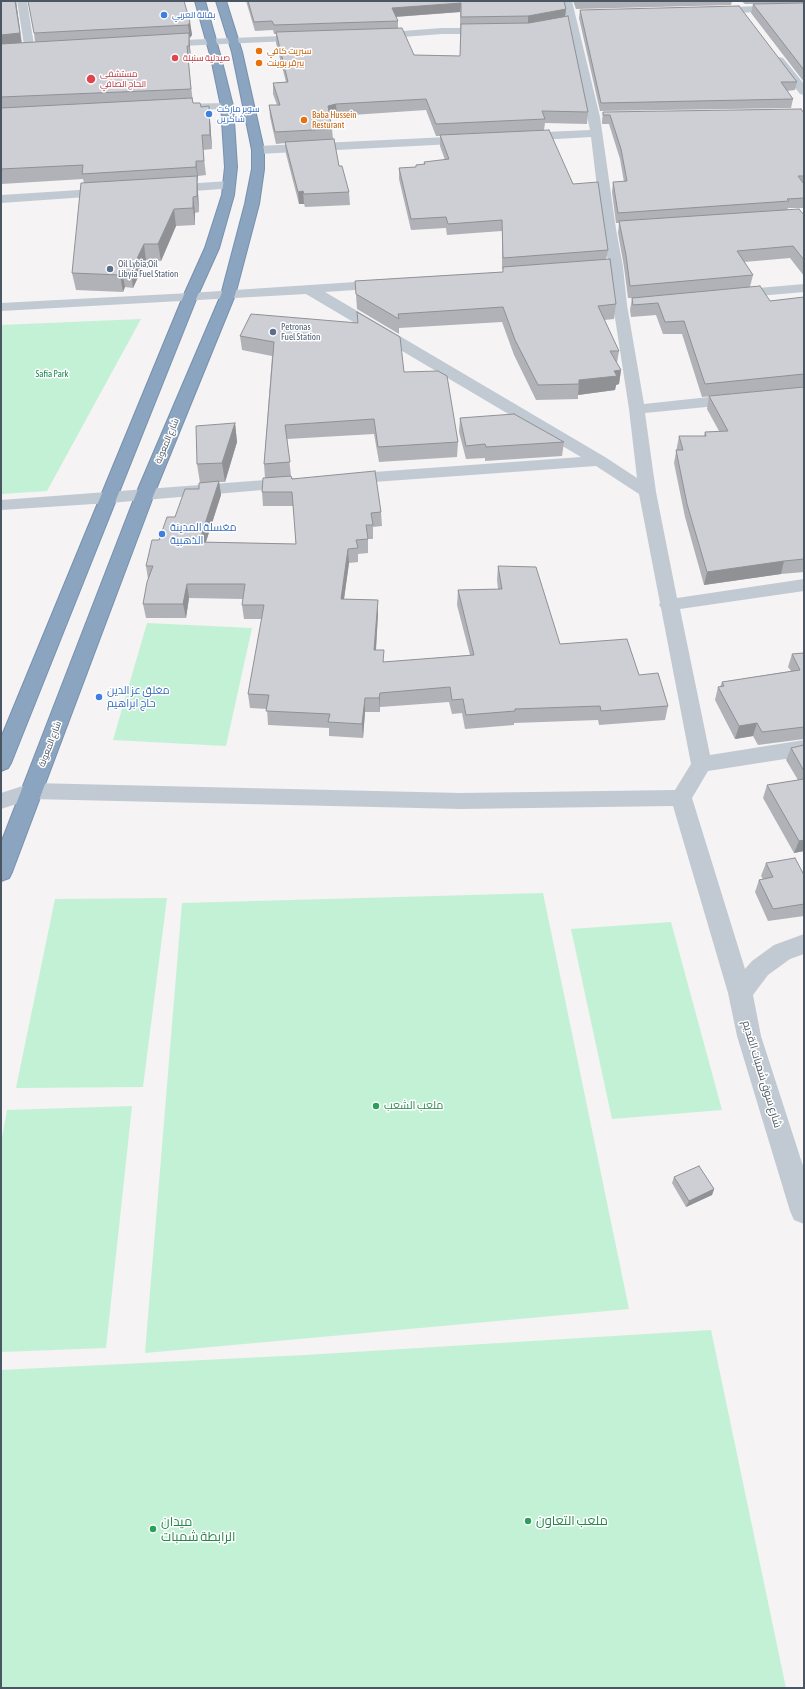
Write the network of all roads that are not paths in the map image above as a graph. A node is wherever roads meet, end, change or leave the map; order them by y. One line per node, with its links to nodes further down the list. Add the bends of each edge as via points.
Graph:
1 (22, 1): 17 (street)
2 (200, 1): 14 (highway)
3 (221, 1): 13 (highway, شارع المعونة)
4 (735, 1): 6 (street)
5 (804, 7): 6 (street)
6 (742, 10): 7 (street); 9 (street)
7 (703, 11)
8 (571, 15): 21 (street)
9 (751, 23)
10 (504, 31): 11 (street, via 442,31)
11 (367, 36)
12 (312, 38): 13 (street)
13 (234, 40): 14 (street); 24 (highway, شارع المعونة)
14 (211, 41): 15 (street); 19 (highway)
15 (148, 44)
16 (770, 48): 18 (street)
17 (30, 51)
18 (804, 92)
19 (227, 106): 20 (street); 25 (highway, via 231,148)
20 (165, 109)
21 (600, 122): 22 (street); 37 (street, via 616,228 608,268 628,304)
22 (509, 138)
23 (478, 139): 24 (street)
24 (258, 150): 32 (highway, شارع المعونة, via 258,169 252,204)
25 (229, 185): 26 (street); 34 (highway, via 218,232)
26 (158, 189)
27 (119, 192): 28 (street)
28 (1, 199)
29 (396, 283): 31 (street)
30 (804, 288): 33 (street)
31 (309, 289): 32 (street); 38 (street)
32 (228, 295): 34 (street); 42 (highway, شارع المعونة)
33 (720, 296)
34 (190, 297): 35 (street); 43 (highway)
35 (1, 308)
36 (748, 398): 37 (street)
37 (637, 410): 41 (street)
38 (599, 461): 39 (street); 41 (street)
39 (328, 481)
40 (304, 482): 42 (street)
41 (647, 492): 46 (street)
42 (145, 494): 43 (street); 50 (highway, شارع المعونة)
43 (109, 498): 44 (street); 48 (highway)
44 (1, 505)
45 (804, 585): 46 (street)
46 (668, 605): 49 (street)
47 (804, 748): 49 (street)
48 (1, 763)
49 (701, 764): 51 (street)
50 (32, 791): 51 (street, via 460,801); 52 (street); 53 (highway, شارع المعونة)
51 (681, 798): 55 (street, شارع سوق شمبات القديم)
52 (1, 801)
53 (1, 872)
54 (804, 944): 55 (street, via 782,952 760,968)
55 (740, 993): 56 (street, شارع سوق شمبات القديم, via 749,1036)
56 (804, 1211)

